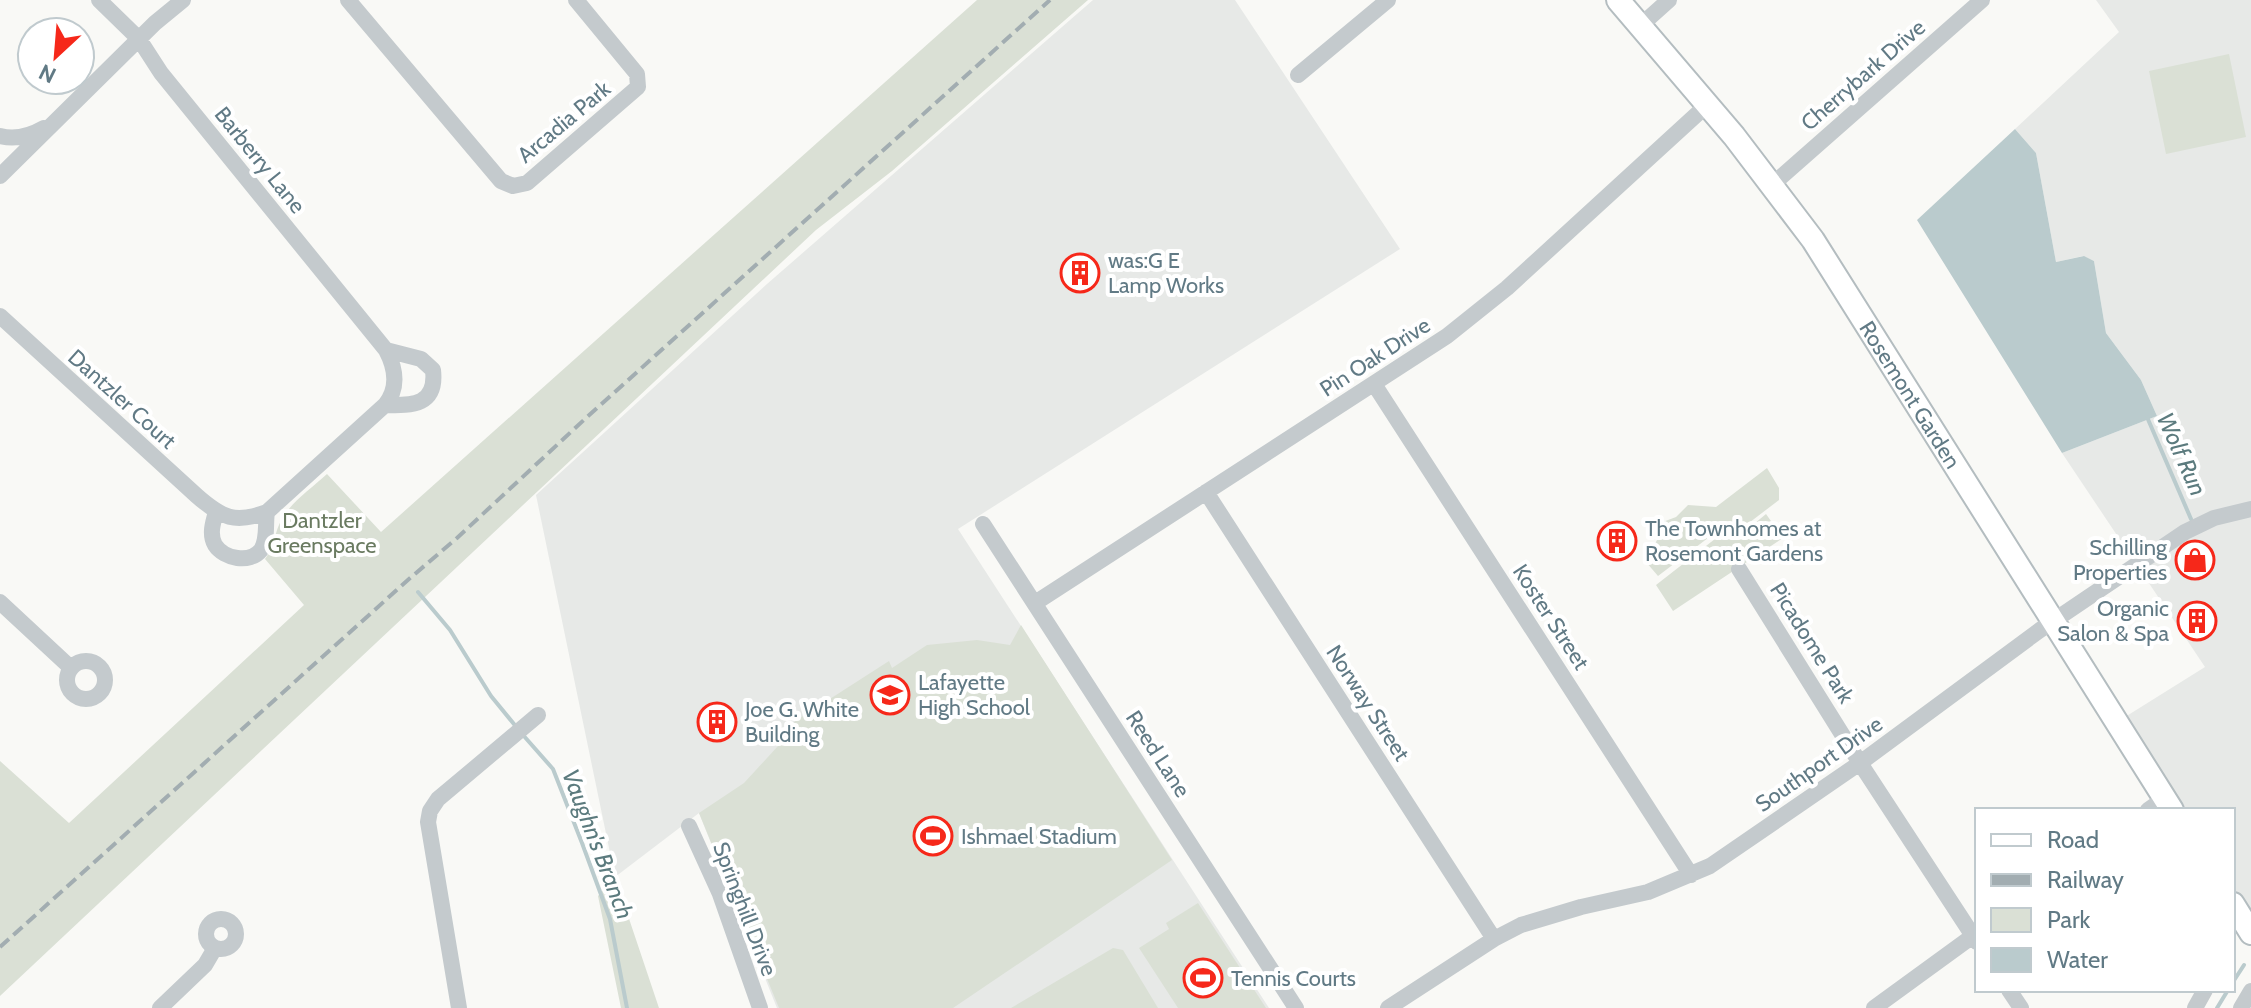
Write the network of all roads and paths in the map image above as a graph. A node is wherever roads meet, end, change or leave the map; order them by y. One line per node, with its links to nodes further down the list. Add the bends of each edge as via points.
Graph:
1 (99, 0): 10 (street, Barberry Lane)
2 (183, 0): 10 (street)
3 (348, 0): 4 (street, Arcadia Park, via 501,181 513,186 527,183 638,87 637,74)
4 (576, 0)
5 (1388, 0): 11 (street)
6 (1618, 0): 9 (street, Rosemont Garden)
7 (1669, 0): 9 (street)
8 (1982, 0): 16 (street, Cherrybark Drive)
9 (1640, 26): 12 (street, Rosemont Garden)
10 (139, 39): 13 (street); 18 (street, Barberry Lane)
11 (1298, 75)
12 (1707, 105): 16 (street, Rosemont Garden); 19 (street, Pin Oak Drive, via 1484,308)
13 (58, 121): 14 (street, via 31,135); 15 (street)
14 (0, 136)
15 (0, 176)
16 (1773, 184): 29 (street, Rosemont Garden, via 1863,316)
17 (4, 322): 23 (street, Dantzler Court)
18 (386, 350): 20 (street, Barberry Lane, via 395,380); 20 (street, via 421,359 433,370 435,382 427,398 413,406)
19 (1374, 384): 21 (street, Pin Oak Drive); 35 (street, Koster Street)
20 (385, 405): 24 (street)
21 (1206, 492): 28 (street, Pin Oak Drive); 38 (street, Norway Street)
22 (2251, 509): 29 (street, Southport Drive, via 2185,532)
23 (216, 512): 24 (street, via 247,519); 24 (street, via 215,544 239,559 261,550)
24 (267, 512)
25 (983, 524): 28 (street, Reed Lane)
26 (1739, 569): 32 (street, Picadome Park)
27 (0, 602): 30 (street)
28 (1035, 603): 44 (street, Reed Lane)
29 (2054, 621): 32 (street, Southport Drive); 33 (street, Rosemont Garden)
30 (71, 668)
31 (538, 715): 42 (street, via 438,799 429,816)
32 (1860, 763): 35 (street, Southport Drive, via 1732,853); 36 (street, Picadome Park)
33 (2162, 806)
34 (689, 826): 43 (street, Springhill Drive, via 720,894)
35 (1691, 875): 38 (street, Southport Drive, via 1648,892 1539,918)
36 (1975, 936)
37 (1975, 938): 46 (street)
38 (1494, 939): 45 (street, Southport Drive)
39 (215, 948): 41 (street, via 205,965)
40 (2251, 991): 47 (street)
41 (160, 1008)
42 (459, 1008)
43 (760, 1008)
44 (1296, 1008)
45 (1388, 1008)
46 (1874, 1008)
47 (2241, 1008)

